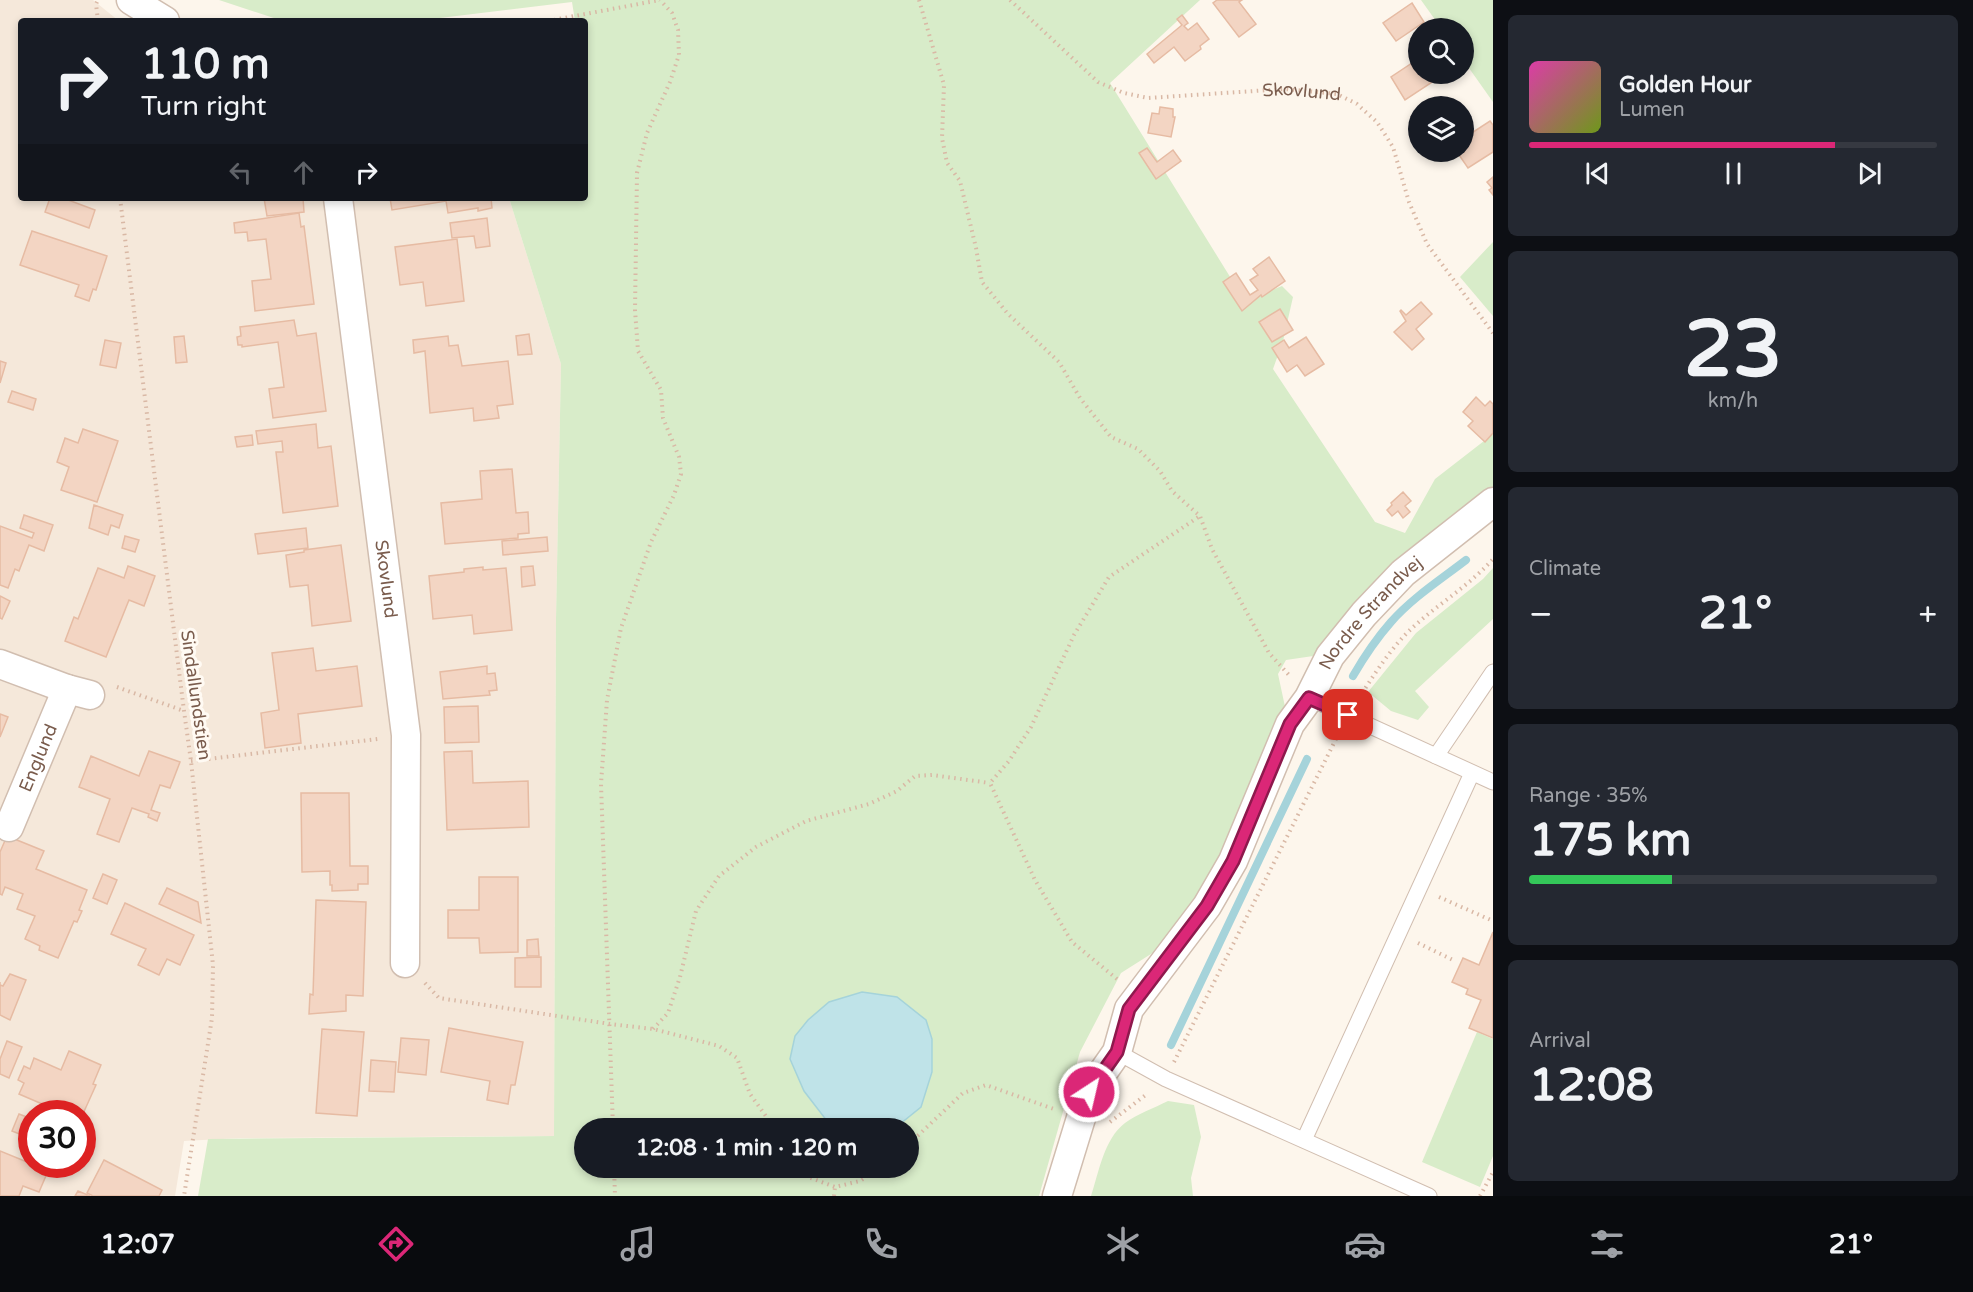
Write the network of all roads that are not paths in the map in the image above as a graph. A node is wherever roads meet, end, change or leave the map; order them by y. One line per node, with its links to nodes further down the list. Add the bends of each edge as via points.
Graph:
1 (131, 0): 2 (street)
2 (160, 18)
3 (338, 201): 12 (street, Skovlund, via 406,735)
4 (1493, 502): 7 (street, Nordre Strandvej, via 1403,573 1364,614 1330,656)
5 (0, 664): 11 (street, Englund, via 78,692)
6 (1493, 672): 8 (lane)
7 (1309, 698): 8 (lane); 13 (street, Nordre Strandvej, via 1290,724 1233,861 1207,906 1129,1009)
8 (1436, 756): 9 (lane)
9 (1472, 773): 10 (lane); 14 (lane)
10 (1493, 782)
11 (9, 827)
12 (405, 963)
13 (1117, 1052): 14 (lane, via 1166,1079); 15 (street, Nordre Strandvej, via 1089,1092 1094,1122)
14 (1304, 1140): 16 (lane)
15 (1057, 1196)
16 (1429, 1196)

